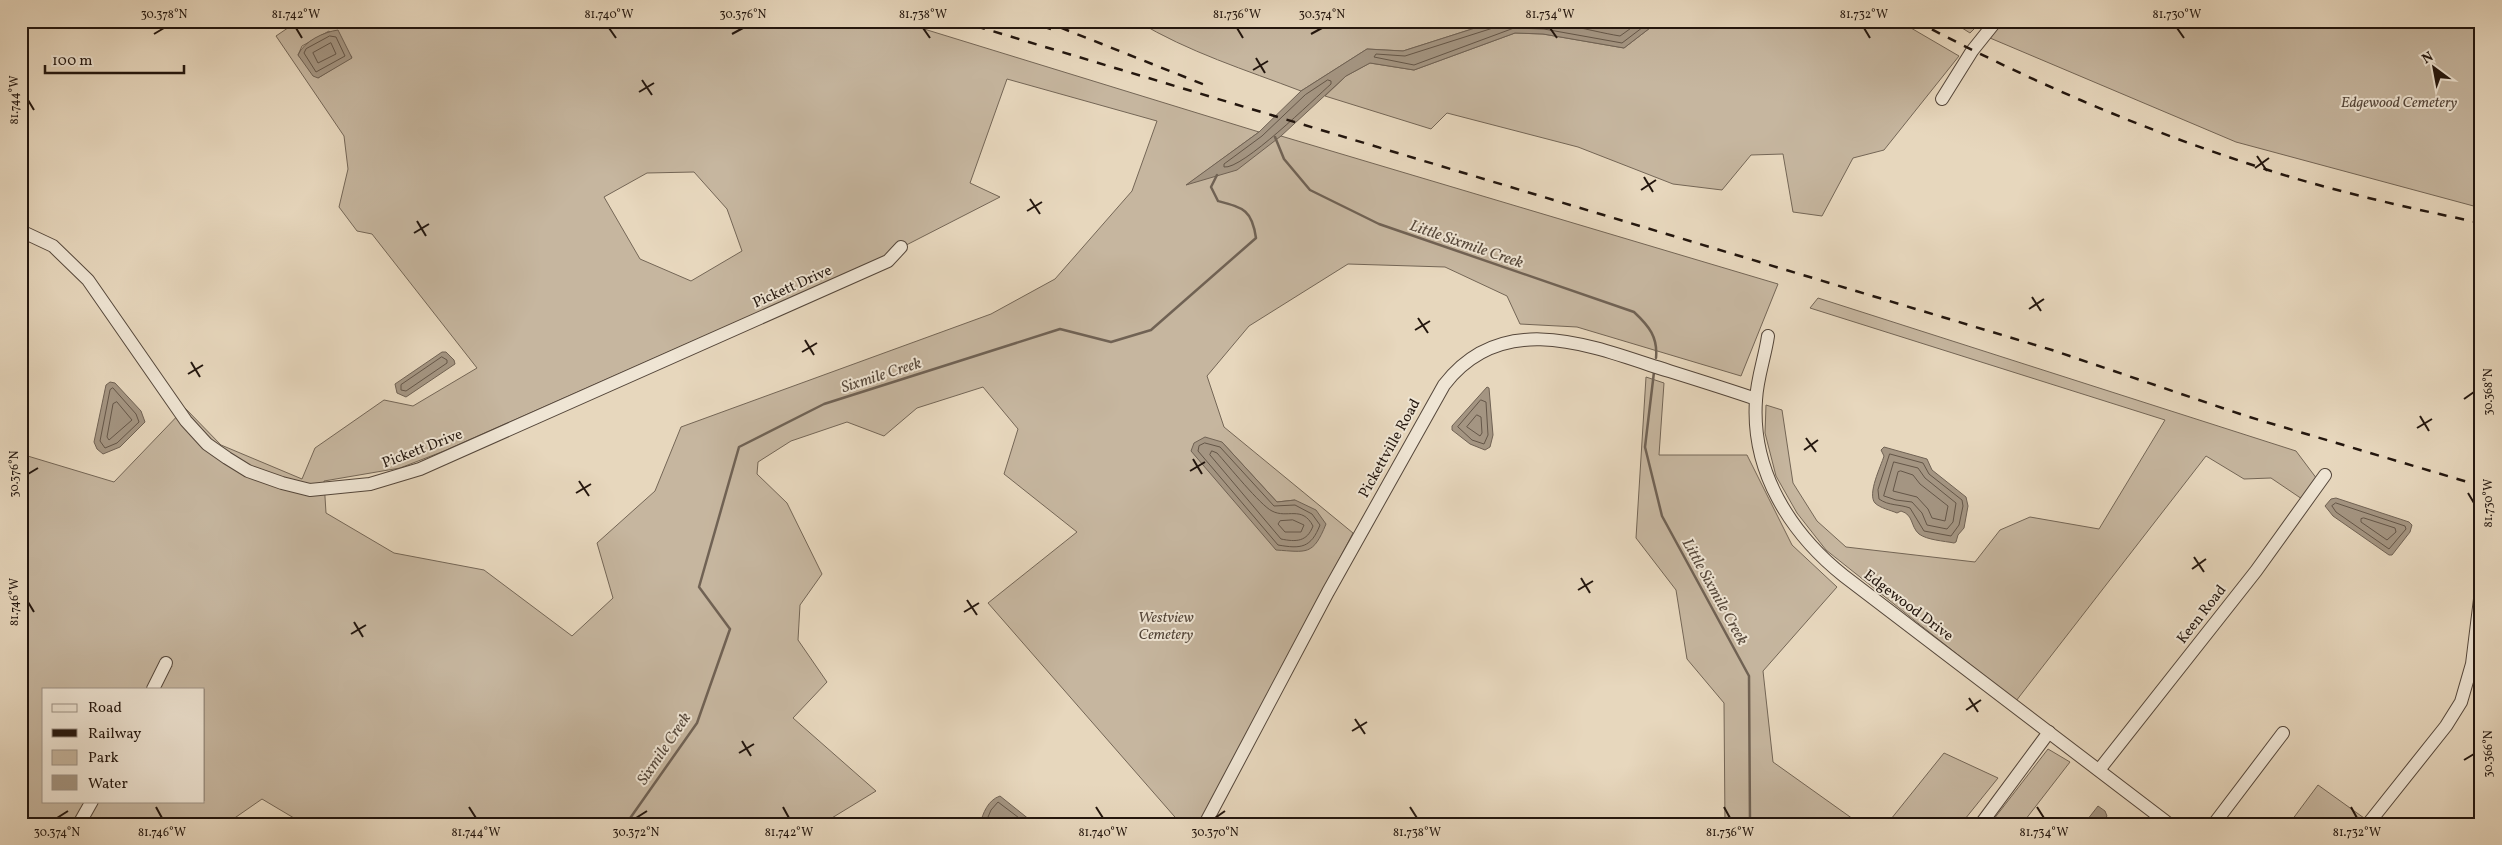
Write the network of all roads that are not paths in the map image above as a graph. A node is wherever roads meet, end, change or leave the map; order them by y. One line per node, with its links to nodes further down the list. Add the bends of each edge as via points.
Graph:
1 (1996, 21): 2 (street, via 1972,51)
2 (1942, 99)
3 (21, 231): 4 (street, Pickett Drive, via 53,246 88,280 186,420 207,444 248,471 310,490 370,484 420,469 888,261)
4 (901, 247)
5 (1768, 336): 6 (street, Edgewood Drive)
6 (1756, 399): 11 (street, Edgewood Drive, via 1757,433 1769,480 1793,526 1808,544 1844,576); 16 (street, Pickettville Road, via 1611,351 1553,339 1508,342 1487,349 1466,362 1444,385 1397,467)
7 (2325, 475): 13 (street, Keen Road, via 2256,571)
8 (2481, 591): 20 (street, via 2472,664 2461,702 2446,726)
9 (166, 663): 10 (street)
10 (154, 688)
11 (2049, 732): 13 (street, Edgewood Drive); 17 (street)
12 (2282, 733): 19 (street)
13 (2099, 770): 18 (street, Edgewood Drive)
14 (91, 802): 15 (street)
15 (79, 824)
16 (1205, 824)
17 (1981, 824)
18 (2169, 824)
19 (2214, 824)
20 (2368, 824)

